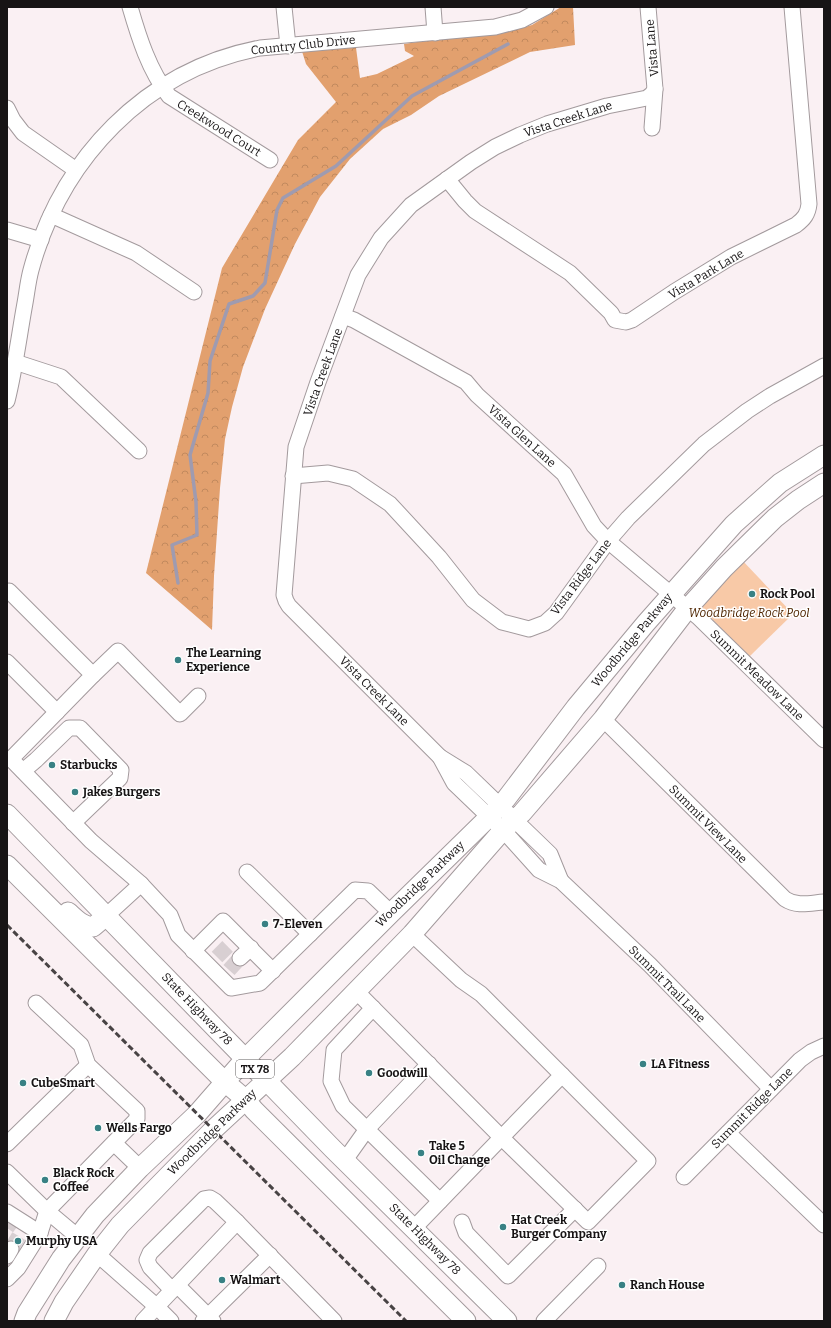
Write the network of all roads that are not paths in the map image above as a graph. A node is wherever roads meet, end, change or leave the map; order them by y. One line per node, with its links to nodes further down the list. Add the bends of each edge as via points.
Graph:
1 (130, 7): 9 (street, Creekwood Court, via 151,67)
2 (284, 7): 8 (street)
3 (433, 7): 7 (street)
4 (546, 7): 7 (street, Country Club Drive, via 509,24)
5 (648, 7): 10 (street, Vista Lane)
6 (792, 7): 15 (street, Vista Park Lane, via 809,204 804,219 731,257 632,320 615,320 570,273 475,211)
7 (435, 33): 8 (street, Country Club Drive)
8 (288, 46): 9 (street, Country Club Drive, via 260,48 236,54 176,77)
9 (162, 86): 13 (street, Creekwood Court, via 173,99); 14 (street, Country Club Drive, via 117,121)
10 (651, 94): 12 (street, Vista Lane); 15 (street, Vista Creek Lane, via 547,124 520,135 495,147)
11 (7, 108): 14 (street, via 23,133)
12 (652, 128)
13 (270, 160)
14 (76, 170): 16 (street, Country Club Drive)
15 (447, 179): 20 (street, Vista Creek Lane, via 411,205 381,238 358,275)
16 (51, 215): 18 (street, Country Club Drive); 19 (street, via 136,253)
17 (7, 230): 18 (street)
18 (41, 240): 21 (street, Country Club Drive, via 31,271)
19 (194, 292)
20 (342, 316): 26 (street, Vista Creek Lane, via 296,447); 28 (street, Vista Glen Lane, via 354,320 466,382 564,474 594,526)
21 (15, 362): 23 (street, Country Club Drive); 24 (street, via 62,376)
22 (824, 366): 28 (street, Vista Ridge Lane, via 770,396 704,444)
23 (7, 401)
24 (139, 451)
25 (824, 455): 30 (main road, Woodbridge Parkway, via 780,483 747,512)
26 (293, 476): 28 (street, Vista Ridge Lane, via 328,473 353,479 390,504 439,557 473,600 502,622 529,630 545,623 556,613); 41 (street, Vista Creek Lane, via 285,581 286,601 440,757 466,773)
27 (824, 483): 31 (main road, Woodbridge Parkway, via 775,518)
28 (608, 541): 30 (street, Vista Glen Lane)
29 (8, 591): 33 (street)
30 (671, 594): 31 (street, Summit Meadow Lane); 41 (main road, Woodbridge Parkway, via 576,707)
31 (688, 608): 36 (main road, Woodbridge Parkway); 38 (street, Summit Meadow Lane)
32 (7, 662): 35 (street)
33 (93, 675): 34 (street, via 118,650 180,714); 35 (street)
34 (198, 696)
35 (59, 710): 37 (street); 39 (street)
36 (604, 719): 44 (main road, Woodbridge Parkway); 49 (street, Summit View Lane, via 785,899 792,904)
37 (80, 728): 40 (street, via 69,728); 43 (street, via 121,770 120,778)
38 (824, 740)
39 (8, 759): 40 (street)
40 (23, 772): 43 (street)
41 (494, 812): 44 (street, Summit Trail Lane); 50 (main road, Woodbridge Parkway)
42 (7, 814): 51 (main road, State Highway 78 / TX 78)
43 (73, 823): 48 (street)
44 (509, 825): 53 (main road, Woodbridge Parkway); 66 (street, Summit Trail Lane, via 539,870 561,881 650,965)
45 (7, 860): 51 (main road, via 21,865 87,927 93,927)
46 (7, 865): 65 (main road, TX 78)
47 (247, 872): 52 (street)
48 (141, 884): 51 (street); 54 (street, via 170,915 178,935)
49 (824, 902)
50 (391, 913): 52 (street, via 368,891 355,890); 53 (main road); 60 (main road, Woodbridge Parkway)
51 (106, 916): 60 (main road, State Highway 78 / TX 78)
52 (310, 934): 55 (street)
53 (412, 934): 56 (main road, Woodbridge Parkway); 63 (street, via 461,980 481,994)
54 (193, 951): 55 (street, via 213,962 225,974 231,988 260,983); 55 (street, via 223,921 233,941 245,953)
55 (274, 971)
56 (356, 991): 58 (street); 64 (main road, Woodbridge Parkway)
57 (36, 1003): 62 (street, via 81,1045)
58 (373, 1008): 61 (street); 68 (street, via 334,1050 331,1081 343,1106)
59 (824, 1046): 66 (street, Summit Ridge Lane, via 800,1060)
60 (245, 1058): 64 (main road, State Highway 78 / TX 78); 65 (main road, Woodbridge Parkway)
61 (429, 1064): 68 (street); 70 (street)
62 (88, 1065): 71 (street, via 137,1111 137,1119); 72 (street)
63 (562, 1075): 70 (street); 78 (street, via 648,1161 588,1222)
64 (266, 1080): 67 (main road, Woodbridge Parkway); 73 (main road, State Highway 78 / TX 78)
65 (225, 1082): 67 (main road, TX 78); 74 (main road, Woodbridge Parkway, via 197,1114)
66 (771, 1089): 69 (street, Summit Ridge Lane)
67 (245, 1099): 87 (main road, Woodbridge Parkway, via 160,1182); 100 (main road, TX 78)
68 (367, 1129): 73 (street); 77 (street)
69 (728, 1133): 76 (street, Summit Ridge Lane); 83 (street)
70 (502, 1138): 77 (street); 78 (street)
71 (114, 1143): 74 (street); 79 (street)
72 (7, 1144)
73 (345, 1160): 84 (main road, State Highway 78 / TX 78)
74 (140, 1168): 86 (main road, Woodbridge Parkway, via 95,1215)
75 (7, 1172): 79 (street)
76 (684, 1177)
77 (440, 1201): 84 (street)
78 (575, 1209): 82 (street, via 508,1276 466,1233)
79 (48, 1211): 85 (street); 86 (street)
80 (17, 1221): 85 (street)
81 (238, 1222): 88 (street); 92 (street); 92 (street, via 215,1201 210,1198 204,1200 150,1253 147,1260 150,1267)
82 (462, 1222)
83 (824, 1225)
84 (414, 1228): 101 (main road, State Highway 78 / TX 78)
85 (40, 1233): 89 (street)
86 (78, 1237): 87 (main road); 95 (main road, Woodbridge Parkway, via 61,1259)
87 (97, 1254): 93 (street); 96 (main road, Woodbridge Parkway)
88 (270, 1255): 94 (street); 99 (street)
89 (11, 1258): 91 (street)
90 (598, 1266): 102 (street)
91 (7, 1279)
92 (175, 1288): 93 (street); 94 (street)
93 (156, 1306): 97 (street); 98 (street)
94 (208, 1319)
95 (24, 1321)
96 (54, 1321)
97 (143, 1321)
98 (171, 1321)
99 (334, 1321)
100 (466, 1321)
101 (507, 1321)
102 (544, 1321)

